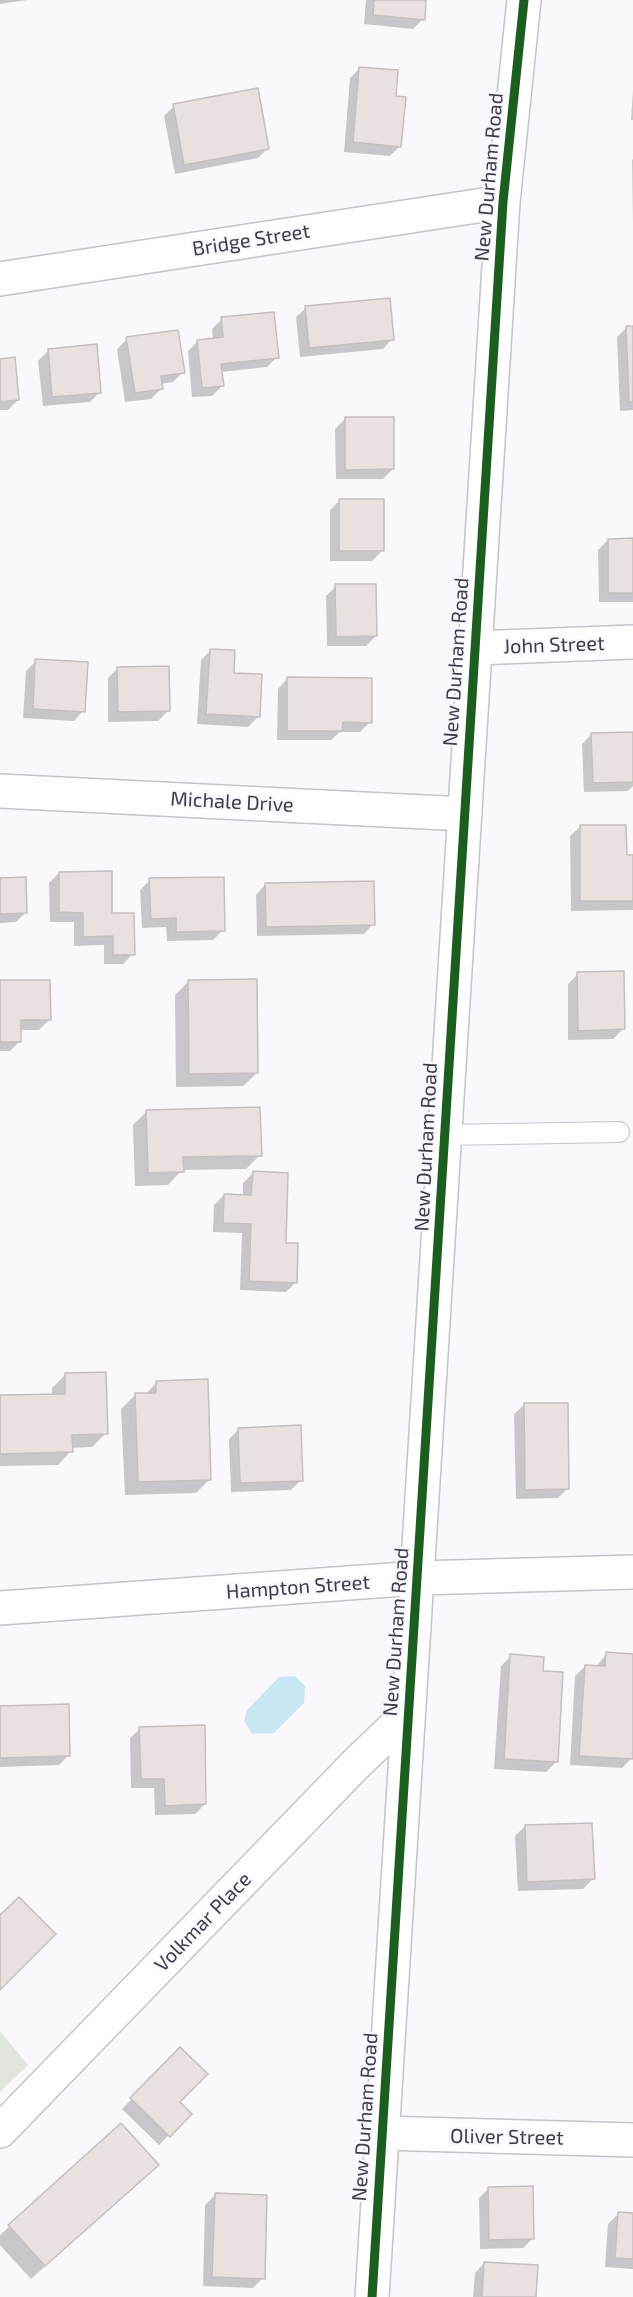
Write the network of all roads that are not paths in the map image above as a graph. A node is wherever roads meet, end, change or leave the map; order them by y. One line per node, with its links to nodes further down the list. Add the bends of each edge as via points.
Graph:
1 (524, 0): 2 (street, New Durham Road)
2 (503, 202): 3 (street, Bridge Street); 5 (street, New Durham Road)
3 (0, 279)
4 (633, 642): 5 (street, John Street)
5 (475, 648): 7 (street, New Durham Road)
6 (0, 790): 7 (street, Michale Drive)
7 (465, 814): 9 (street, New Durham Road)
8 (619, 1132): 9 (lane)
9 (444, 1135): 11 (street, New Durham Road)
10 (633, 1572): 11 (street, Hampton Street)
11 (418, 1578): 12 (street, Hampton Street); 13 (street, New Durham Road)
12 (0, 1608)
13 (408, 1714): 14 (street, Volkmar Place); 15 (street, New Durham Road)
14 (0, 2131)
15 (382, 2133): 16 (street, Oliver Street); 17 (street, New Durham Road)
16 (633, 2140)
17 (372, 2297)

